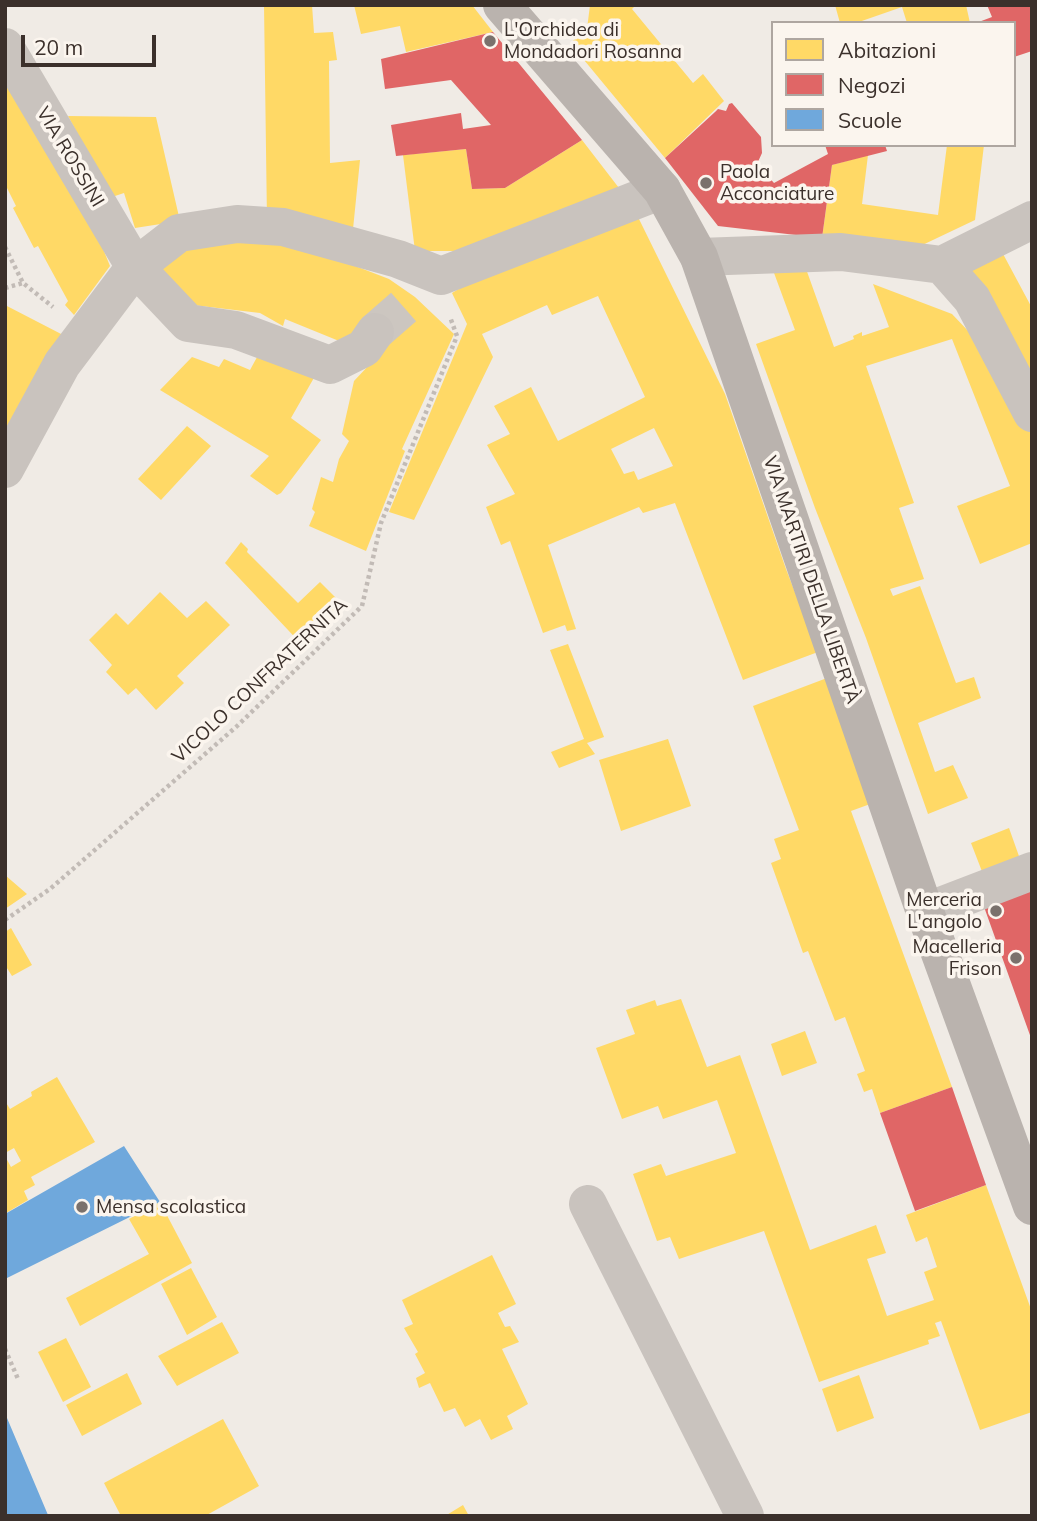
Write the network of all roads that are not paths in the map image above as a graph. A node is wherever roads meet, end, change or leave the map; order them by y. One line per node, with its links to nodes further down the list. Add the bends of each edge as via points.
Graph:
1 (519, 11): 3 (main road, VIA MARTIRI DELLA LIBERTÀ)
2 (5, 47): 7 (street, VIA ROSSINI)
3 (662, 190): 5 (main road, VIA MARTIRI DELLA LIBERTÀ); 7 (street, via 428,287 398,259 283,227 237,224 178,233)
4 (1032, 220): 6 (street)
5 (699, 257): 6 (street, via 841,252); 12 (main road, VIA MARTIRI DELLA LIBERTÀ)
6 (942, 265): 9 (street, via 972,299)
7 (135, 267): 8 (street, VIA ROSSINI, via 188,323 236,330 330,365 364,348); 10 (street, via 62,364)
8 (375, 332)
9 (1032, 413)
10 (5, 468)
11 (1032, 871): 12 (street)
12 (925, 912): 14 (main road, VIA MARTIRI DELLA LIBERTÀ)
13 (588, 1203): 15 (street)
14 (1032, 1206)
15 (745, 1516)

